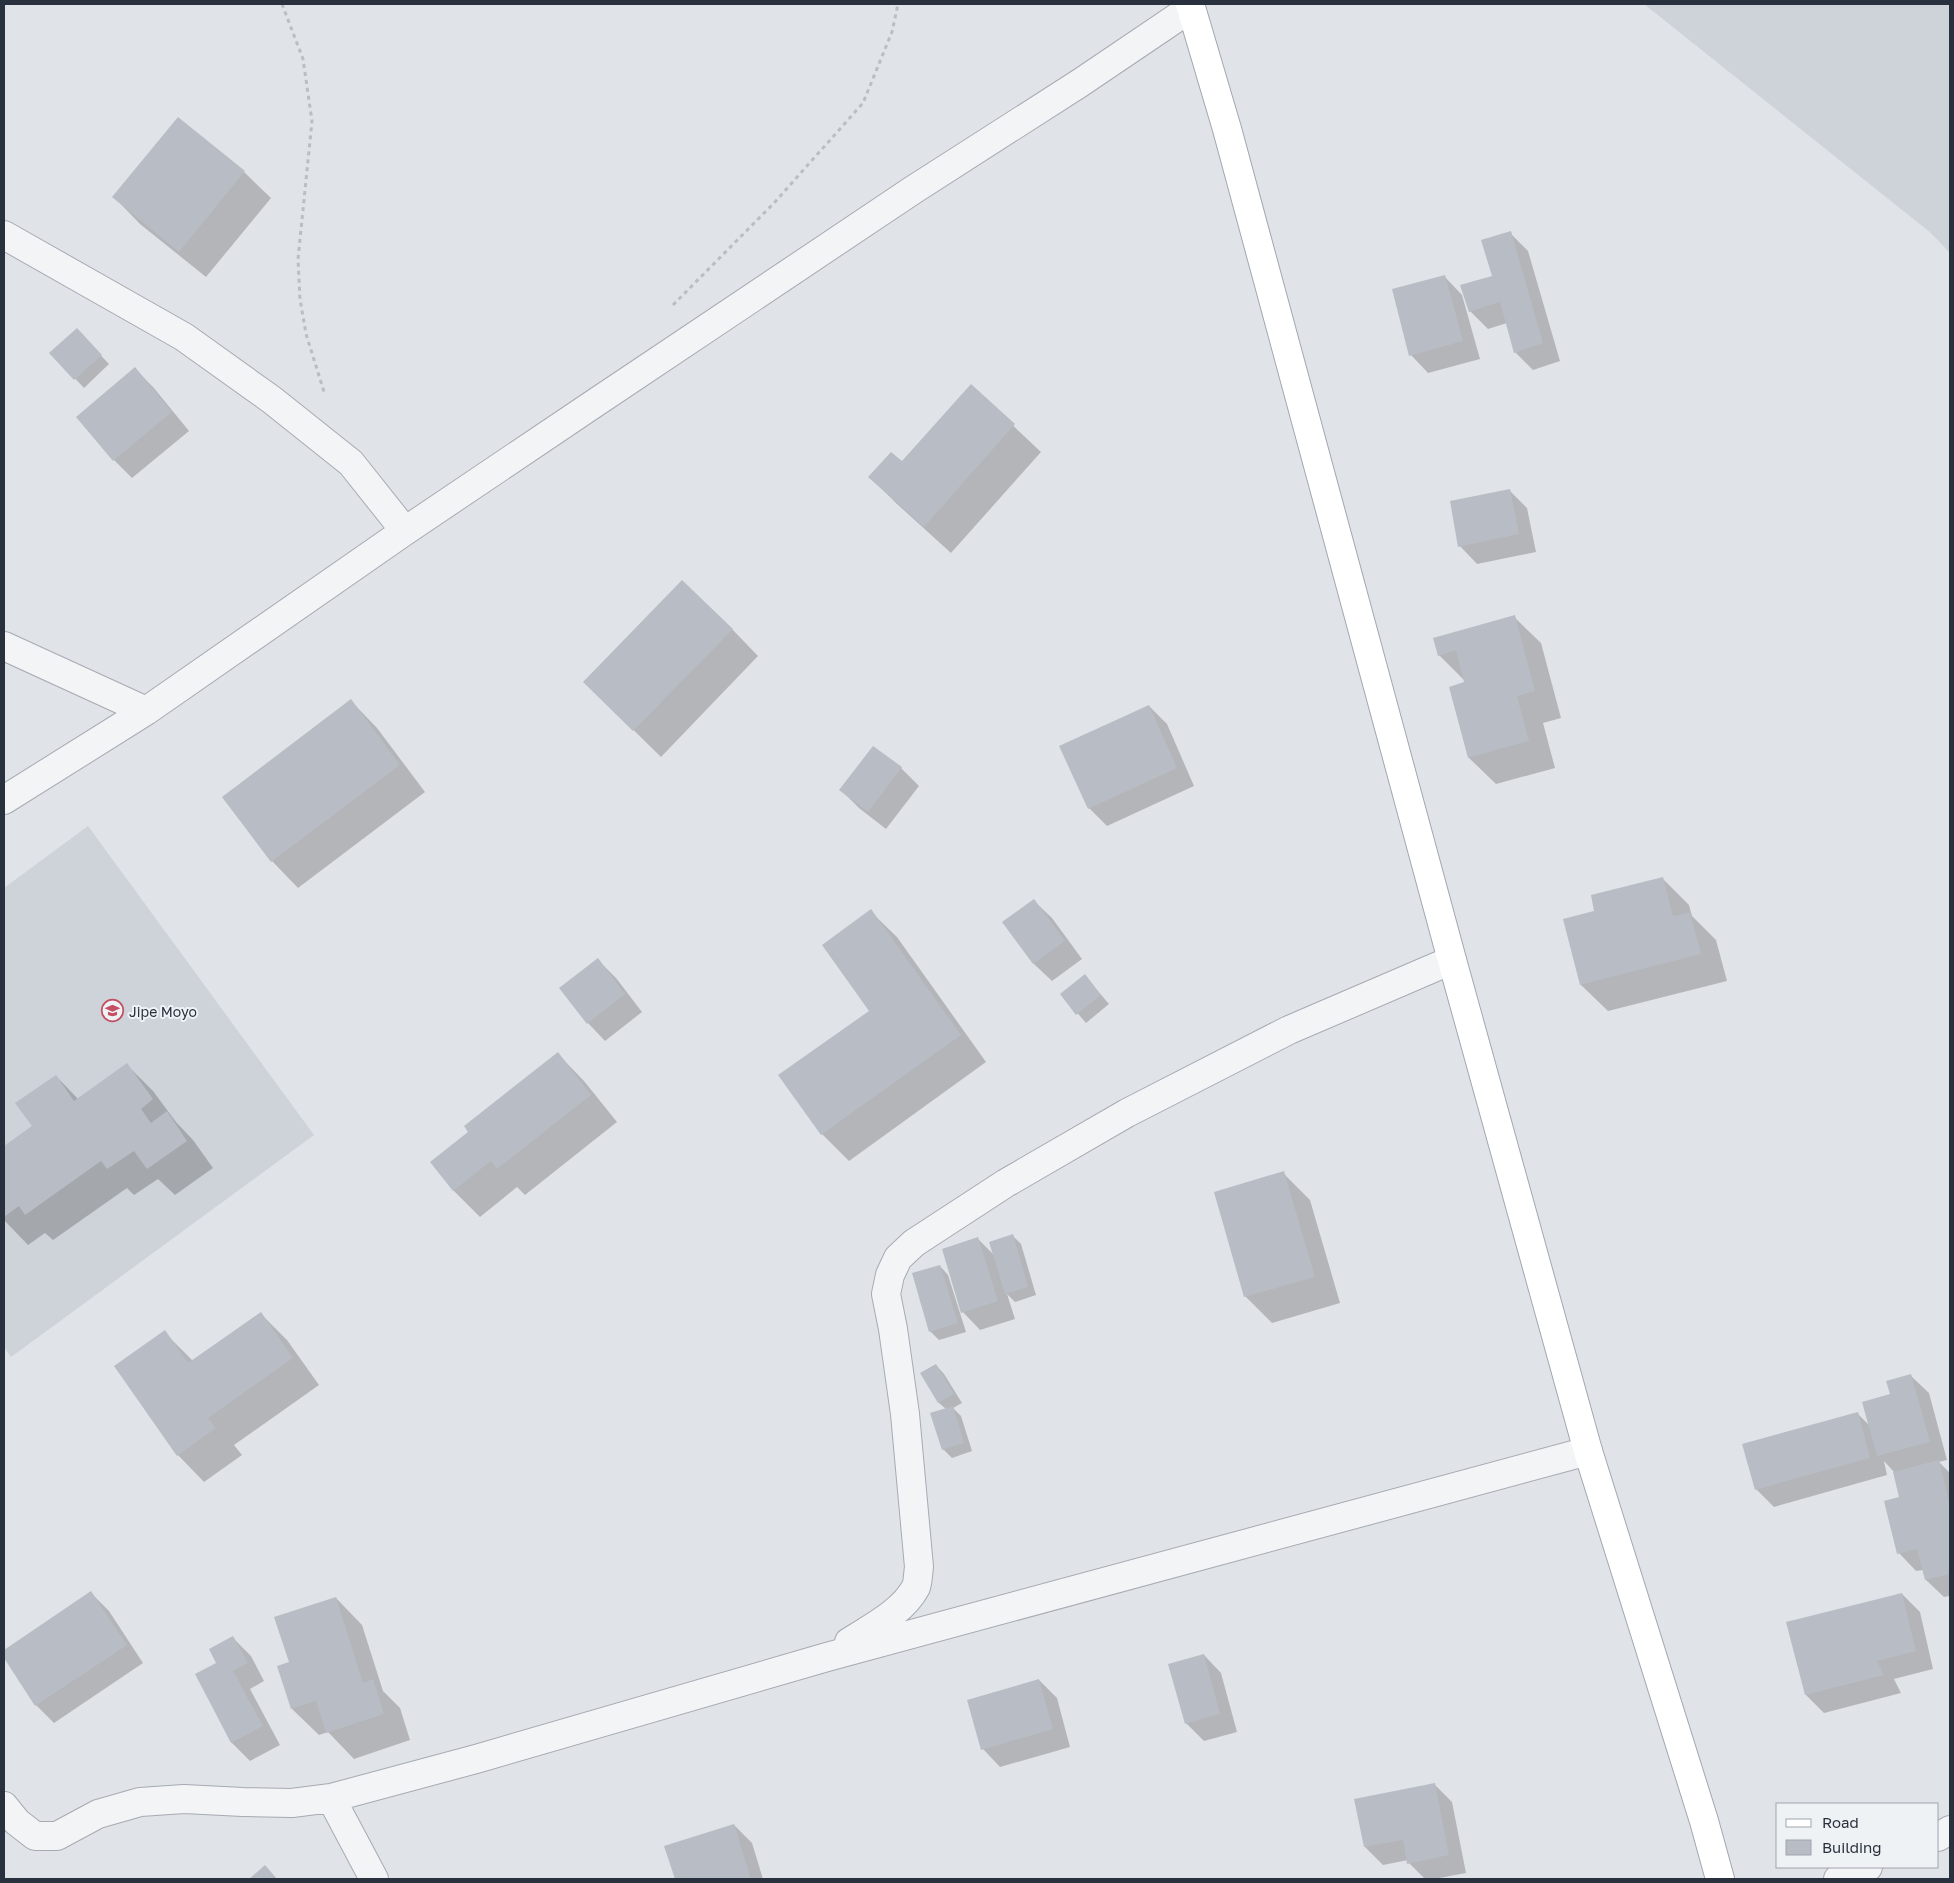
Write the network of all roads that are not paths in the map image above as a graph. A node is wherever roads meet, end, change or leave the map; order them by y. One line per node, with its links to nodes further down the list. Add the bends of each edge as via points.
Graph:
1 (1191, 6): 3 (street); 7 (main road)
2 (4, 235): 3 (street, via 184,337 272,400 351,463)
3 (405, 531): 5 (street)
4 (4, 646): 5 (street)
5 (146, 711): 6 (street)
6 (4, 800)
7 (1452, 960): 8 (main road); 9 (street, via 1289,1030 1127,1113 1006,1183 914,1243 898,1258 886,1294 906,1423 919,1567 916,1586 888,1616)
8 (1588, 1451): 9 (street); 16 (main road)
9 (826, 1657): 10 (street)
10 (331, 1798): 11 (street, via 292,1803 184,1799 140,1802 98,1814 57,1836 35,1836); 15 (street)
11 (4, 1806)
12 (1950, 1830): 13 (street)
13 (1939, 1836)
14 (1866, 1868): 17 (street)
15 (374, 1879)
16 (1720, 1879)
17 (1838, 1879)

